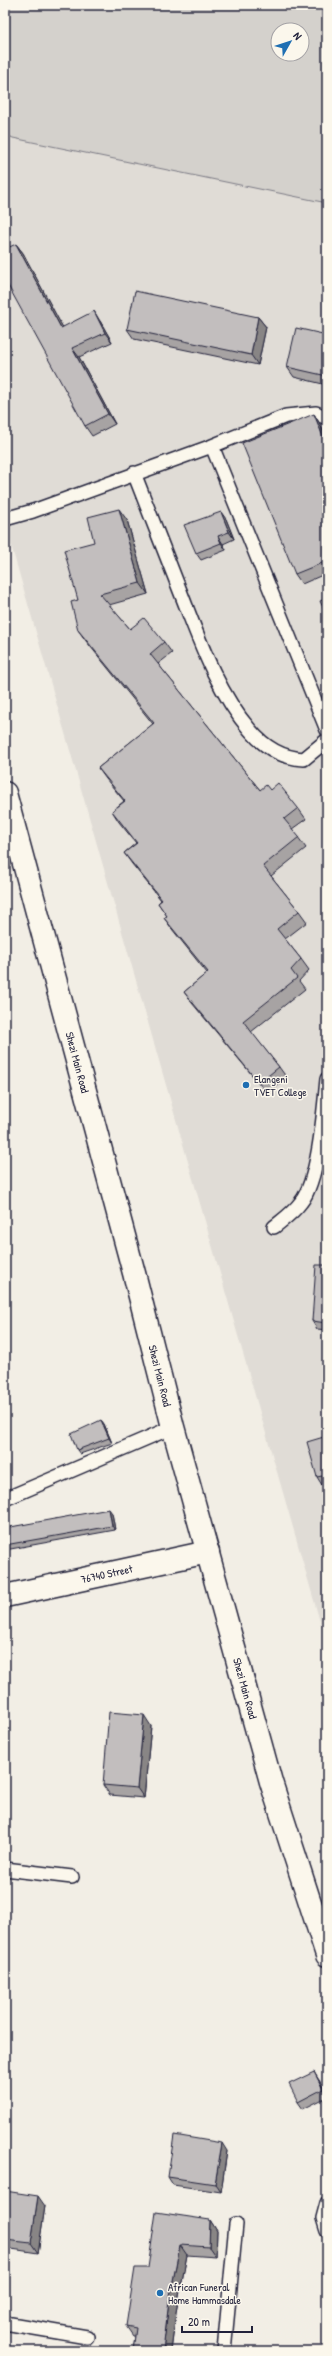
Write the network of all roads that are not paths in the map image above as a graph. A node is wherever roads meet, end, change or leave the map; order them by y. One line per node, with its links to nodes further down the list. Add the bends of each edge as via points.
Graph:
1 (327, 418): 2 (lane, via 316,413 286,416)
2 (212, 446): 3 (lane); 5 (lane)
3 (134, 473): 4 (lane, via 33,511); 6 (lane, via 202,645 232,705 251,731 275,752 288,759 304,759)
4 (5, 518)
5 (327, 730)
6 (327, 740)
7 (5, 793): 10 (street, Shezi Main Road, via 134,1273)
8 (327, 1079): 9 (lane, via 324,1119 310,1187 293,1212)
9 (274, 1227)
10 (172, 1427): 11 (lane); 12 (street, Shezi Main Road)
11 (5, 1499)
12 (208, 1552): 13 (street, 76740 Street); 16 (street, Shezi Main Road, via 271,1782)
13 (5, 1596)
14 (5, 1869): 15 (lane)
15 (72, 1877)
16 (327, 1955)
17 (327, 2203): 19 (lane, via 323,2218)
18 (236, 2224): 22 (lane)
19 (327, 2231)
20 (5, 2323): 21 (lane)
21 (87, 2337)
22 (224, 2351)

